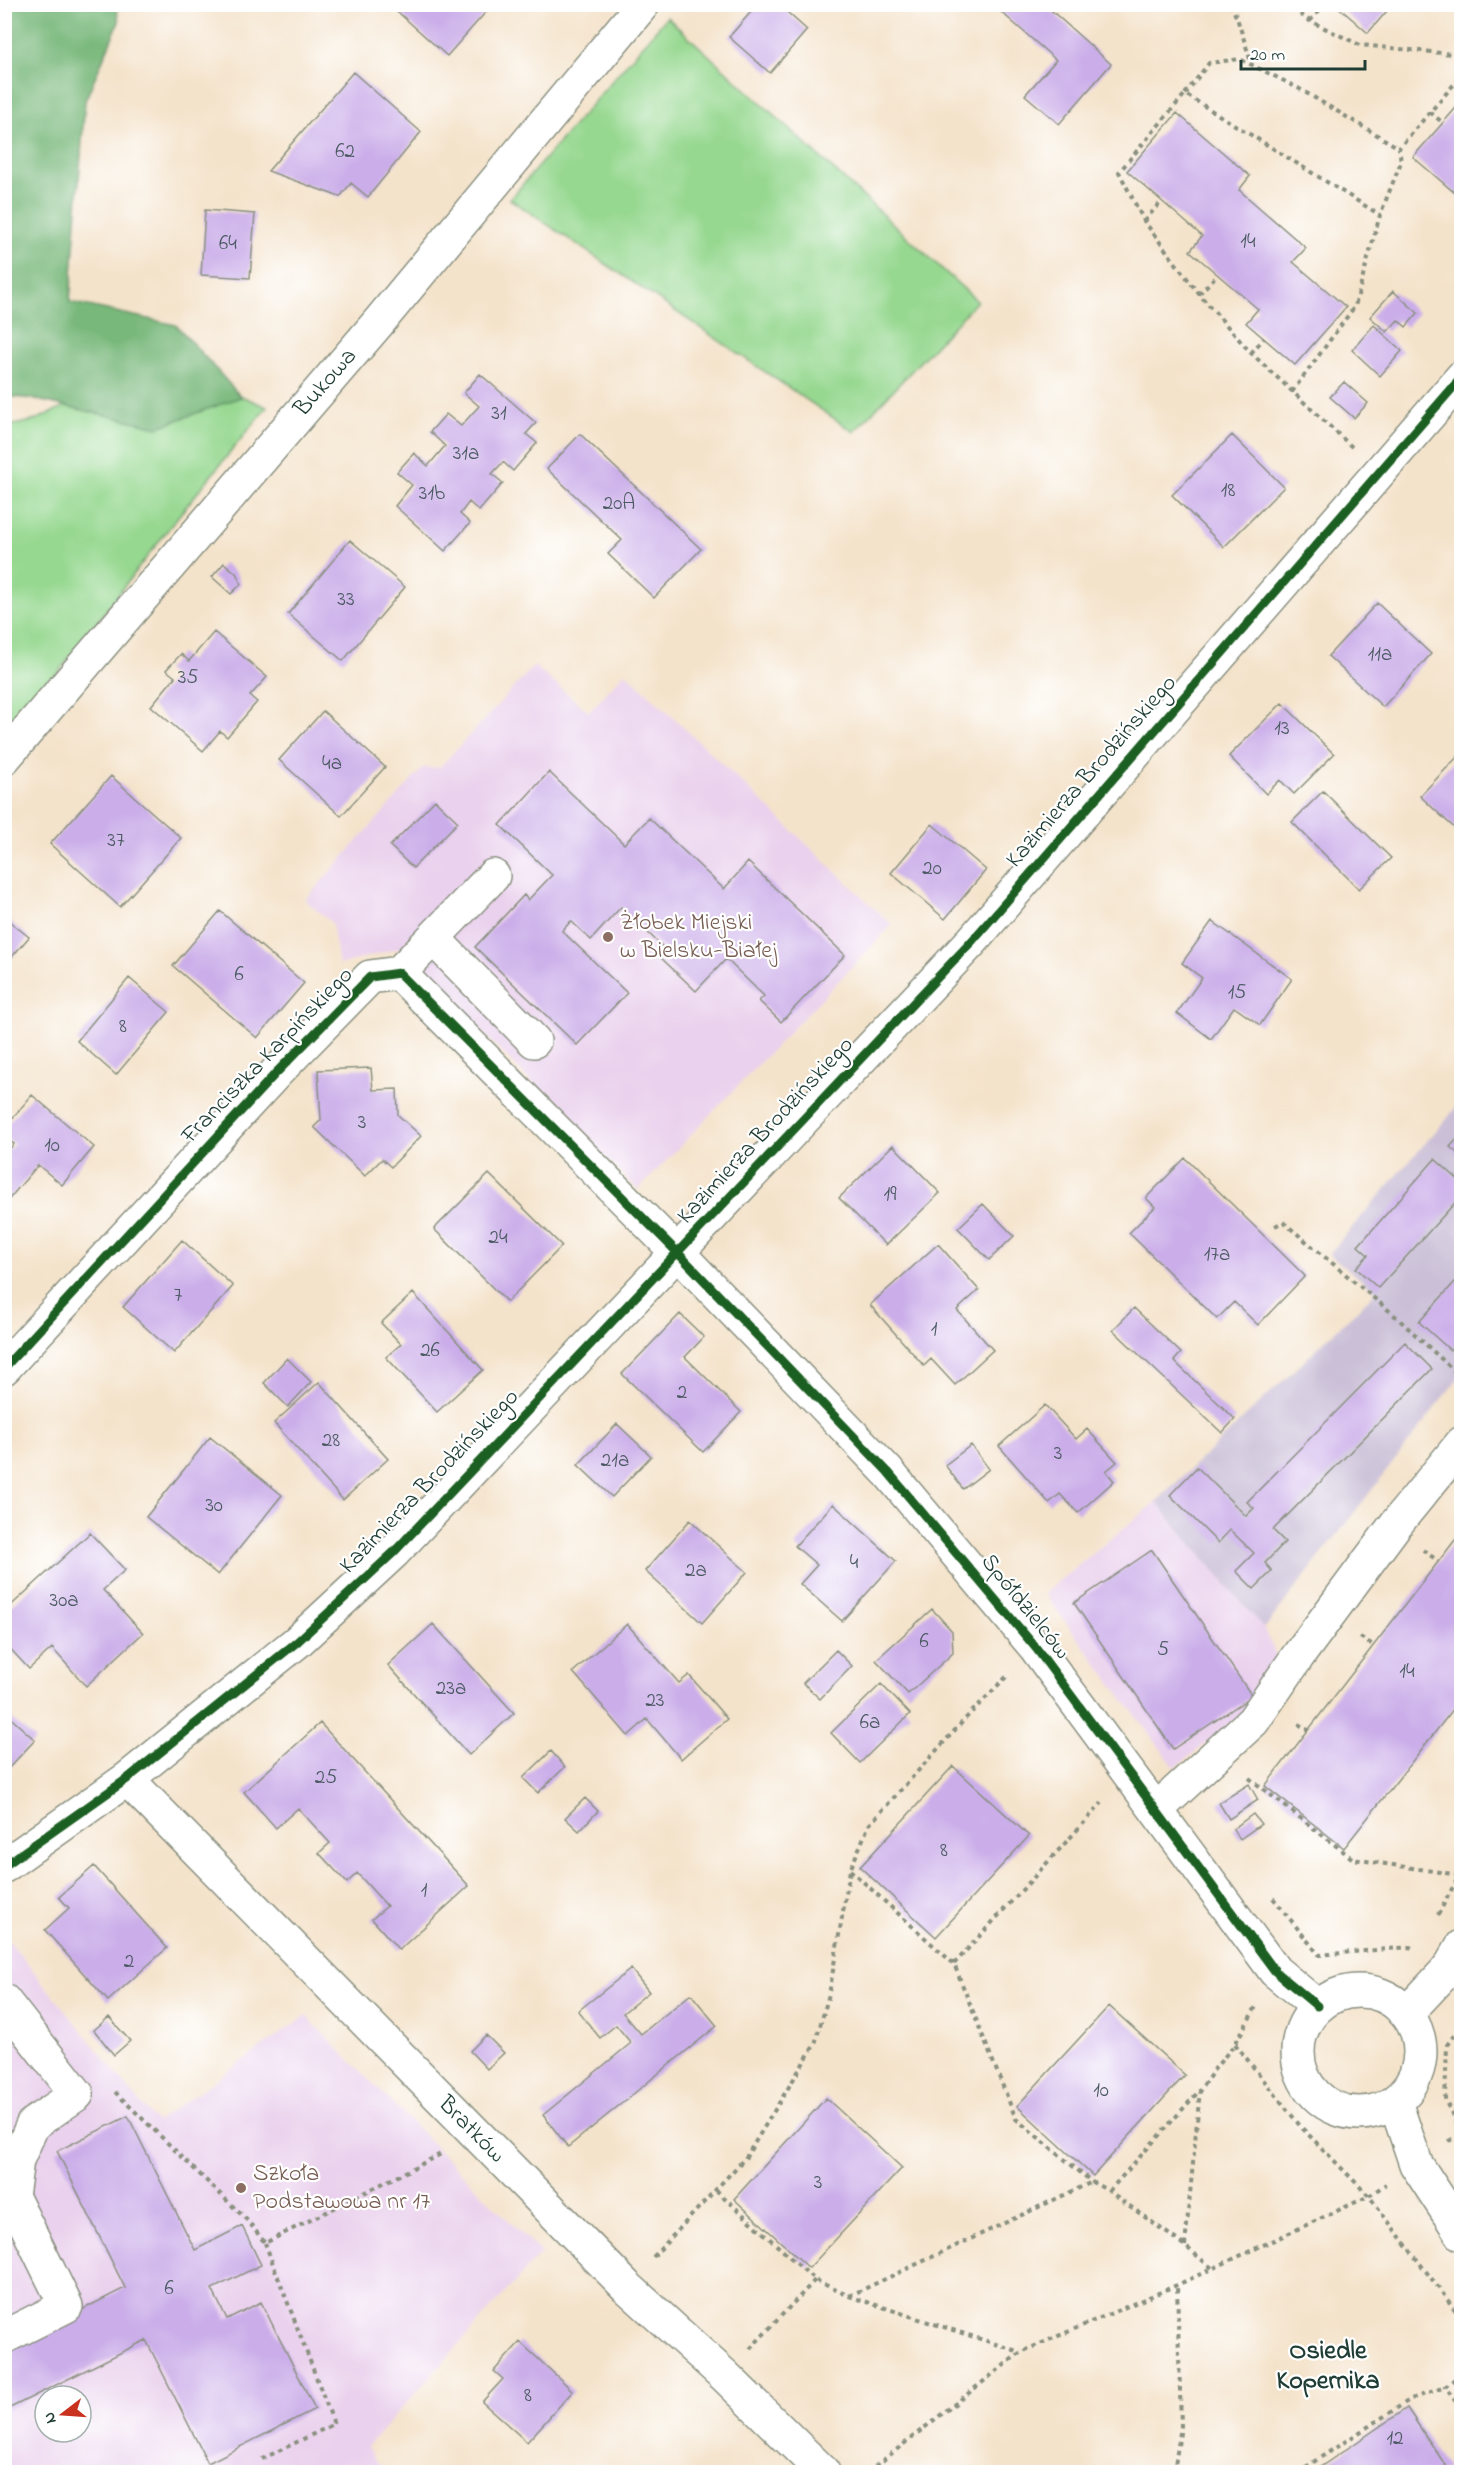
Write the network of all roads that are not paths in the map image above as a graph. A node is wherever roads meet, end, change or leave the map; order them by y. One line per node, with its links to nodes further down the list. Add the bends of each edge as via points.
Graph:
1 (643, 4): 3 (street, Bukowa, via 386,314)
2 (1461, 377): 8 (street, Kazimierza Brodzińskiego, via 972,941)
3 (4, 758)
4 (493, 876): 5 (street)
5 (433, 938): 6 (street); 7 (street)
6 (399, 973): 8 (street); 9 (street, Franciszka Karpińskiego, via 370,976)
7 (534, 1041)
8 (677, 1252): 11 (street, Kazimierza Brodzińskiego, via 394,1552 297,1642); 12 (street, Spółdzielców, via 888,1472 1036,1648)
9 (4, 1368)
10 (1461, 1443): 12 (street, via 1396,1524 1253,1721)
11 (127, 1779): 13 (street, Kazimierza Brodzińskiego); 21 (street, Bratków, via 626,2286)
12 (1156, 1810): 16 (street, Spółdzielców, via 1275,1971)
13 (4, 1866)
14 (1456, 1956): 17 (street)
15 (4, 2001): 20 (street, via 77,2094 33,2124 17,2160 12,2196 66,2306)
16 (1317, 2006): 17 (street, via 1334,1995 1354,1990 1374,1992); 18 (street, via 1305,2022 1298,2042 1298,2063 1318,2098 1336,2109 1357,2114 1377,2111)
17 (1407, 2013): 18 (street, via 1421,2050 1410,2088)
18 (1395, 2102): 19 (street, via 1416,2164)
19 (1461, 2234)
20 (4, 2337)
21 (823, 2472)

